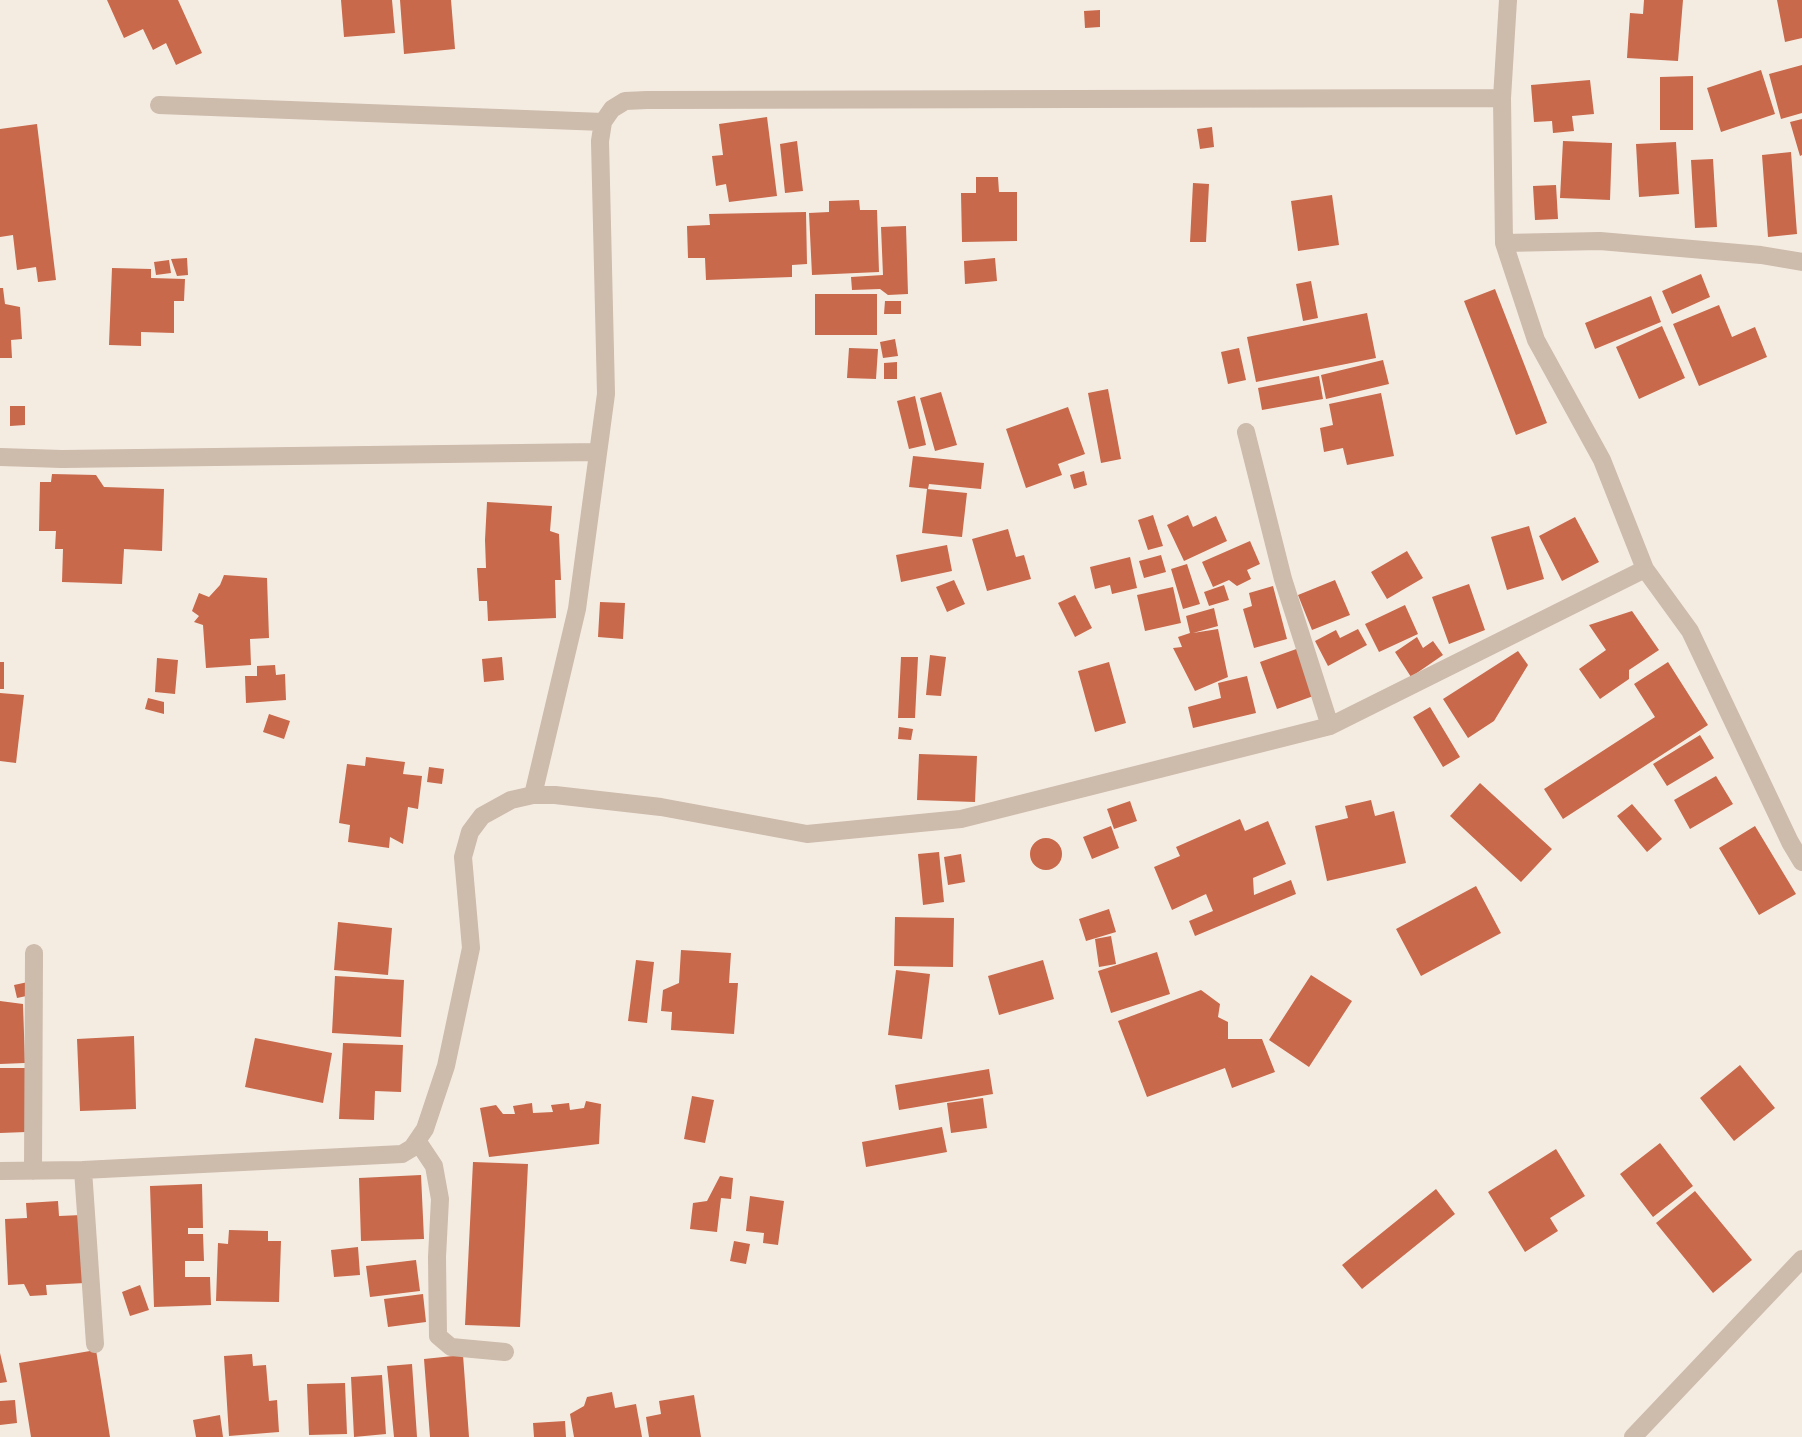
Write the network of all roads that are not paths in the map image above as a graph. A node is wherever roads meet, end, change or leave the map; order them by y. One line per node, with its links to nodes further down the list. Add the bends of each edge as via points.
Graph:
1 (1508, 0): 2 (street)
2 (1502, 98): 4 (street, via 648,100 625,101); 5 (street)
3 (159, 105): 4 (street)
4 (603, 122): 8 (street, via 606,394)
5 (1504, 243): 6 (street, via 1600,240); 10 (street, via 1536,340 1602,460)
6 (1802, 262)
7 (1246, 432): 11 (street, via 1283,579)
8 (598, 452): 9 (street); 12 (street, via 577,609)
9 (0, 457)
10 (1645, 569): 11 (street); 13 (street, via 1690,631)
11 (1330, 726): 12 (street, via 961,819 807,834 661,807)
12 (533, 795): 16 (street, via 497,807 482,816 470,832 463,857 471,948 446,1066)
13 (1796, 838): 14 (street)
14 (1802, 862)
15 (34, 953): 19 (street)
16 (418, 1142): 17 (street, via 402,1154); 22 (street, via 435,1166 440,1199 438,1336 451,1347)
17 (83, 1170): 19 (street); 21 (street)
18 (0, 1171): 19 (street)
19 (33, 1171)
20 (1802, 1259): 23 (street)
21 (95, 1344)
22 (505, 1352)
23 (1633, 1437)

